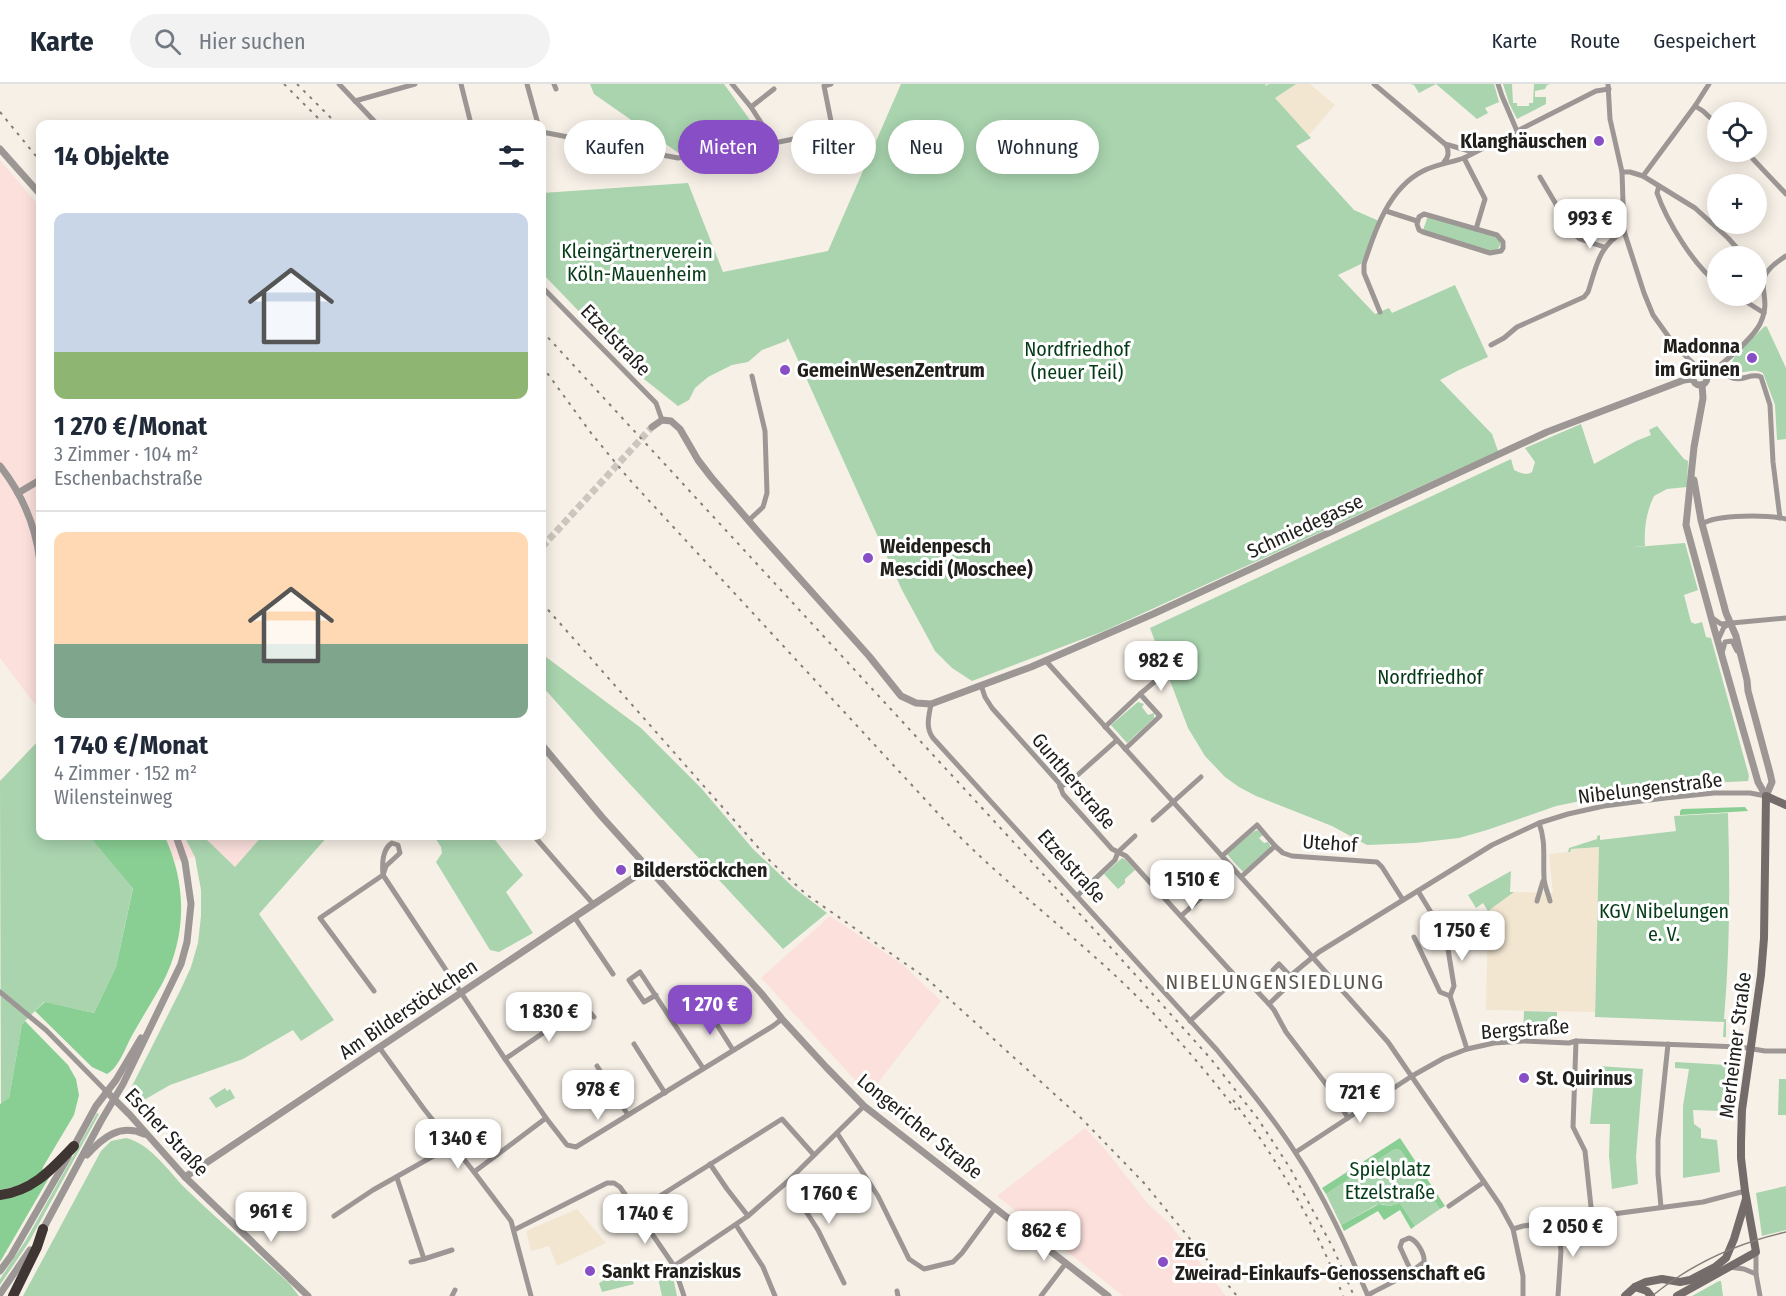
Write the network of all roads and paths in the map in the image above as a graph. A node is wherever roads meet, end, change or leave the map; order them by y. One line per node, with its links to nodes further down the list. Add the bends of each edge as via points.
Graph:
1 (339, 84): 12 (street)
2 (415, 84): 12 (street)
3 (461, 84): 17 (street)
4 (526, 84): 18 (street)
5 (732, 84): 14 (street)
6 (1374, 84): 23 (street)
7 (1498, 84): 20 (street)
8 (1709, 84): 13 (street)
9 (826, 85): 22 (street, via 832,131)
10 (1608, 86): 20 (street); 30 (street, via 1610,119)
11 (774, 88): 14 (street)
12 (355, 101): 16 (street)
13 (1695, 106): 15 (street); 31 (street)
14 (751, 107): 19 (street)
15 (1707, 115)
16 (373, 120)
17 (470, 120)
18 (537, 120)
19 (759, 120)
20 (1517, 131): 25 (street)
21 (546, 133): 26 (street)
22 (779, 142)
23 (1444, 144): 25 (street); 28 (street, via 1448,158)
24 (0, 149): 34 (street)
25 (1475, 152): 27 (street)
26 (678, 158)
27 (1464, 158): 28 (street); 38 (street, via 1485,202)
28 (1444, 162): 36 (street, via 1406,182)
29 (1756, 162): 35 (street)
30 (1622, 172): 31 (street); 39 (street)
31 (1643, 176): 33 (street)
32 (1540, 177): 41 (street, via 1573,233)
33 (1659, 186): 40 (street, via 1695,208); 44 (street, via 1660,201)
34 (36, 190)
35 (1786, 194)
36 (1386, 211): 37 (street); 48 (street, via 1364,270)
37 (1417, 221): 38 (street, via 1428,214); 38 (street, via 1417,228 1423,232 1490,253 1502,250 1499,237)
38 (1476, 229)
39 (1624, 231): 41 (street); 52 (street, via 1653,315)
40 (1735, 246)
41 (1604, 247): 50 (street, via 1584,297 1517,327)
42 (1786, 256): 43 (street)
43 (1767, 271)
44 (1707, 274)
45 (546, 291): 57 (street, Etzelstraße, via 656,404)
46 (1753, 306): 49 (street)
47 (1764, 306): 49 (street)
48 (1380, 312)
49 (1764, 313): 51 (street, via 1755,332)
50 (1491, 345)
51 (1717, 367): 54 (street); 63 (street, via 1739,380 1761,377 1770,405 1773,462)
52 (1697, 372): 54 (street); 55 (street)
53 (752, 376): 64 (street, via 765,431 767,493 764,507)
54 (1707, 376): 56 (street)
55 (1692, 379): 56 (street, via 1696,385); 73 (street, Schmiedegasse, via 1547,432 1192,597)
56 (1702, 385): 60 (street, Merheimer Straße)
57 (662, 420): 58 (street); 64 (street, Etzelstraße, via 671,421 680,429 698,460)
58 (652, 427)
59 (0, 466): 62 (street)
60 (1692, 470): 65 (street, Merheimer Straße); 66 (street, Merheimer Straße)
61 (36, 482): 62 (street)
62 (18, 493): 67 (street, via 32,522)
63 (1783, 518): 65 (street, via 1716,518)
64 (748, 521): 78 (street, Etzelstraße, via 902,696 916,703)
65 (1701, 522): 66 (street, via 1691,519); 70 (street, Merheimer Straße)
66 (1686, 525): 68 (street, Merheimer Straße)
67 (36, 542)
68 (1710, 616): 70 (street, via 1721,624); 71 (street, Merheimer Straße)
69 (1786, 618): 70 (street)
70 (1731, 623): 71 (street, via 1720,632); 74 (street, Merheimer Straße)
71 (1718, 642): 72 (street, Merheimer Straße)
72 (1722, 656): 74 (street, via 1728,641); 85 (street, Merheimer Straße, via 1758,782)
73 (1045, 660): 76 (street, Schmiedegasse); 79 (street)
74 (1743, 660): 85 (street, Merheimer Straße, via 1772,782)
75 (1166, 672): 77 (street)
76 (981, 685): 78 (street, Schmiedegasse); 84 (street, Guntherstraße, via 992,708)
77 (1140, 694): 79 (street); 81 (street, via 1160,716)
78 (931, 704): 102 (street, Etzelstraße, via 929,733)
79 (1105, 727): 80 (street)
80 (1117, 740): 81 (street); 84 (street)
81 (1125, 749): 86 (street)
82 (546, 750): 96 (street, Longericher Straße)
83 (1201, 777): 86 (street)
84 (1060, 787): 94 (street, Guntherstraße)
85 (1766, 796): 87 (main road); 89 (street, Nibelungenstraße, via 1714,793 1665,798 1604,806); 131 (main road, Merheimer Straße, via 1764,938)
86 (1173, 802): 88 (street); 95 (street)
87 (1786, 805)
88 (1153, 820)
89 (1539, 823): 100 (street); 101 (street, Nibelungenstraße, via 1492,845)
90 (1135, 836): 94 (street)
91 (177, 840): 122 (street, via 188,876 190,917 181,964)
92 (537, 840): 106 (street)
93 (1275, 846): 95 (street, via 1257,825); 99 (street); 103 (street, Utehof, via 1292,856 1377,862)
94 (1118, 852): 102 (street, via 1115,860); 107 (street, Guntherstraße)
95 (1221, 856): 97 (street)
96 (648, 868): 106 (street, Am Bilderstöckchen); 124 (street, Longericher Straße)
97 (1233, 869): 99 (street); 107 (street)
98 (383, 875): 98 (street, via 386,866 400,853 395,843 386,849); 115 (street, via 320,918); 117 (street)
99 (1241, 877): 110 (street)
100 (1544, 879): 104 (street); 105 (street)
101 (1418, 891): 103 (street, Nibelungenstraße); 119 (street, via 1446,937 1454,986)
102 (1077, 896): 125 (street, Etzelstraße)
103 (1403, 900): 110 (street, Nibelungenstraße)
104 (1537, 901)
105 (1550, 901)
106 (594, 905): 108 (street, Am Bilderstöckchen)
107 (1181, 916): 114 (street, Guntherstraße)
108 (575, 918): 112 (street); 117 (street, Am Bilderstöckchen)
109 (1414, 937): 119 (street, via 1440,992)
110 (1313, 957): 113 (street, Nibelungenstraße); 137 (street, via 1388,1042)
111 (1273, 970): 113 (street, via 1279,964)
112 (613, 974)
113 (1290, 976): 120 (street, Nibelungenstraße, via 1294,980)
114 (1237, 978): 120 (street, Guntherstraße, via 1245,978 1255,986); 125 (street)
115 (374, 991)
116 (0, 992): 138 (street, Escher Straße, via 46,1030)
117 (461, 993): 129 (street, Am Bilderstöckchen); 134 (street)
118 (656, 995): 118 (street, via 644,1002 629,980 640,972); 136 (street)
119 (1450, 996): 130 (street)
120 (1269, 1004): 144 (street)
121 (707, 1009): 132 (street)
122 (158, 1013): 138 (street); 140 (street)
123 (594, 1017): 134 (street, via 584,1005)
124 (782, 1019): 132 (street); 141 (street, Longericher Straße)
125 (1190, 1021): 149 (street, Etzelstraße, via 1250,1090)
126 (1576, 1041): 128 (street, Bergstraße); 130 (street, Bergstraße, via 1494,1043); 166 (street, via 1573,1127 1585,1151)
127 (634, 1044): 139 (street)
128 (1668, 1044): 131 (street, Bergstraße); 161 (street, via 1658,1140)
129 (379, 1047): 147 (street); 154 (street, Am Bilderstöckchen)
130 (1467, 1049): 137 (street, Bergstraße)
131 (1750, 1049): 133 (street, Bergstraße); 158 (main road, Merheimer Straße, via 1742,1110 1741,1158)
132 (733, 1050): 136 (street)
133 (1786, 1051)
134 (505, 1059): 143 (street)
135 (597, 1066): 142 (street)
136 (703, 1068): 139 (street)
137 (1412, 1076): 144 (street, Bergstraße); 157 (street)
138 (106, 1091): 140 (street, Escher Straße); 148 (street)
139 (665, 1093): 142 (street)
140 (114, 1099): 146 (street, Escher Straße); 151 (street)
141 (864, 1106): 145 (street); 162 (street, Longericher Straße)
142 (628, 1115): 143 (street, via 576,1147 567,1145)
143 (546, 1118): 153 (street)
144 (1348, 1118): 149 (street, Bergstraße)
145 (837, 1133): 150 (street); 162 (street, via 878,1196 909,1259 924,1269 953,1262)
146 (149, 1137): 151 (street, via 137,1131 114,1132 100,1140); 154 (street, Escher Straße)
147 (453, 1145): 153 (street); 155 (street)
148 (74, 1146): 159 (highway, via 35,1183); 179 (street)
149 (1296, 1152): 192 (street, Etzelstraße, via 1328,1209)
150 (814, 1155): 152 (street, via 782,1119); 156 (street)
151 (80, 1162): 169 (street)
152 (710, 1164): 163 (street); 165 (street)
153 (474, 1172): 171 (street)
154 (185, 1177): 186 (street, Escher Straße)
155 (397, 1178): 164 (street); 174 (street)
156 (787, 1182): 165 (street); 182 (street, via 818,1230)
157 (1484, 1182): 160 (street); 170 (street)
158 (1746, 1194): 161 (street); 173 (main road, Merheimer Straße); 183 (main road, via 1726,1258 1690,1280 1653,1279)
159 (0, 1196)
160 (1449, 1206)
161 (1661, 1207): 166 (street)
162 (995, 1208): 176 (street, Longericher Straße)
163 (636, 1211): 171 (street, via 620,1187 607,1183); 177 (street)
164 (334, 1216)
165 (748, 1216): 168 (street)
166 (1592, 1216): 167 (street)
167 (1558, 1221): 170 (street); 194 (street)
168 (736, 1225): 177 (street); 189 (street)
169 (43, 1229): 184 (street); 185 (highway)
170 (1513, 1229): 193 (street)
171 (514, 1230): 187 (street)
172 (452, 1250): 174 (street)
173 (1756, 1252): 178 (main road); 181 (street, Merheimer Straße)
174 (424, 1259): 175 (street)
175 (411, 1262)
176 (1066, 1263): 190 (street); 191 (street, Longericher Straße)
177 (674, 1266): 188 (street)
178 (1729, 1267): 181 (street); 197 (main road)
179 (0, 1271)
180 (1411, 1271): 180 (street, via 1425,1260 1415,1240 1408,1238 1400,1247); 192 (street)
181 (1756, 1274): 198 (street, Merheimer Straße)
182 (844, 1283)
183 (1635, 1287): 195 (main road); 196 (main road)
184 (0, 1294)
185 (12, 1296)
186 (308, 1296)
187 (531, 1296)
188 (684, 1296)
189 (775, 1296)
190 (1041, 1296)
191 (1108, 1296)
192 (1368, 1296)
193 (1523, 1296)
194 (1558, 1296)
195 (1625, 1296)
196 (1651, 1296)
197 (1677, 1296)
198 (1760, 1296)

